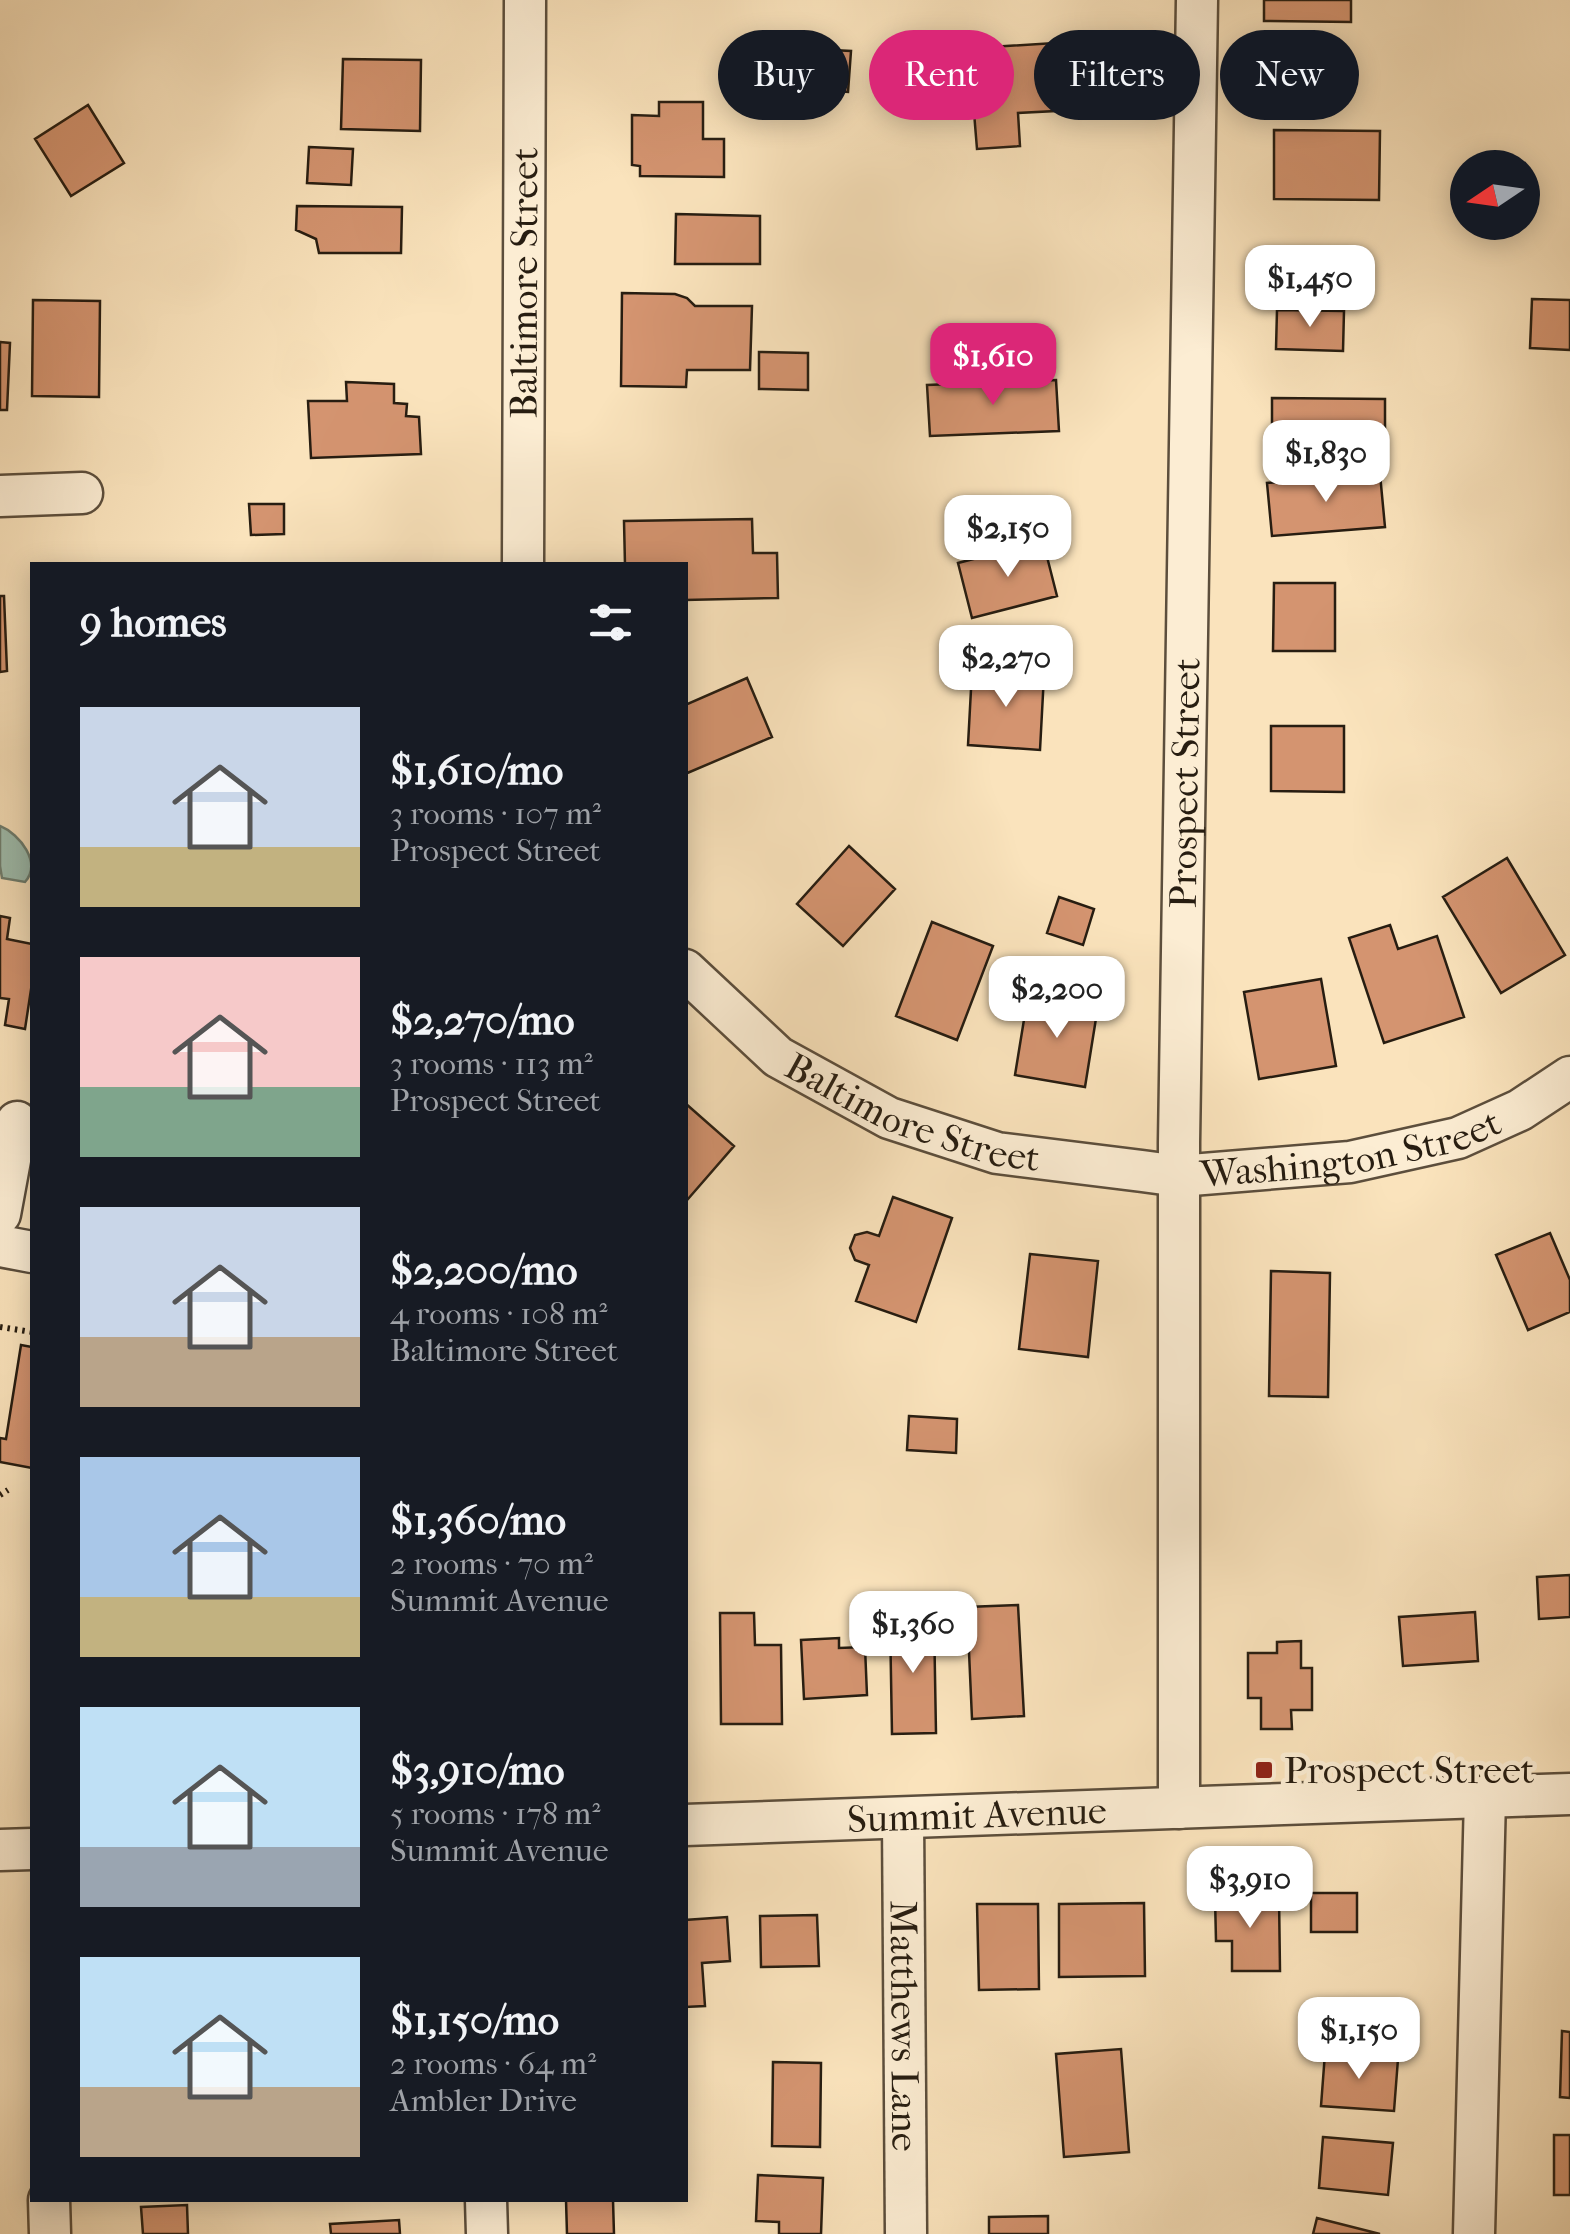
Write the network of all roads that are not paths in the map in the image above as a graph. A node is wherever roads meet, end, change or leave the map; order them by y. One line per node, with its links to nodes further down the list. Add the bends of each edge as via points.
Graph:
1 (525, 0): 5 (street, Baltimore Street)
2 (1198, 0): 9 (street, Prospect Street)
3 (82, 493): 4 (street)
4 (0, 496)
5 (523, 562)
6 (688, 973): 9 (street, Baltimore Street, via 778,1056 888,1118 997,1154)
7 (1570, 1078): 9 (street, Washington Street, via 1458,1138 1350,1162)
8 (16, 1122): 10 (street)
9 (1178, 1176): 15 (street, Prospect Street)
10 (0, 1214)
11 (0, 1246): 12 (street)
12 (30, 1252)
13 (1570, 1794): 14 (street, Summit Avenue)
14 (1485, 1798): 15 (street, Summit Avenue); 25 (street)
15 (1179, 1808): 16 (street, Summit Avenue)
16 (903, 1818): 17 (street, Summit Avenue); 24 (street, Matthews Lane)
17 (688, 1825)
18 (0, 1850): 19 (street)
19 (30, 1851)
20 (49, 2202): 22 (street)
21 (486, 2202): 23 (street)
22 (50, 2234)
23 (488, 2234)
24 (906, 2234)
25 (1474, 2234)

